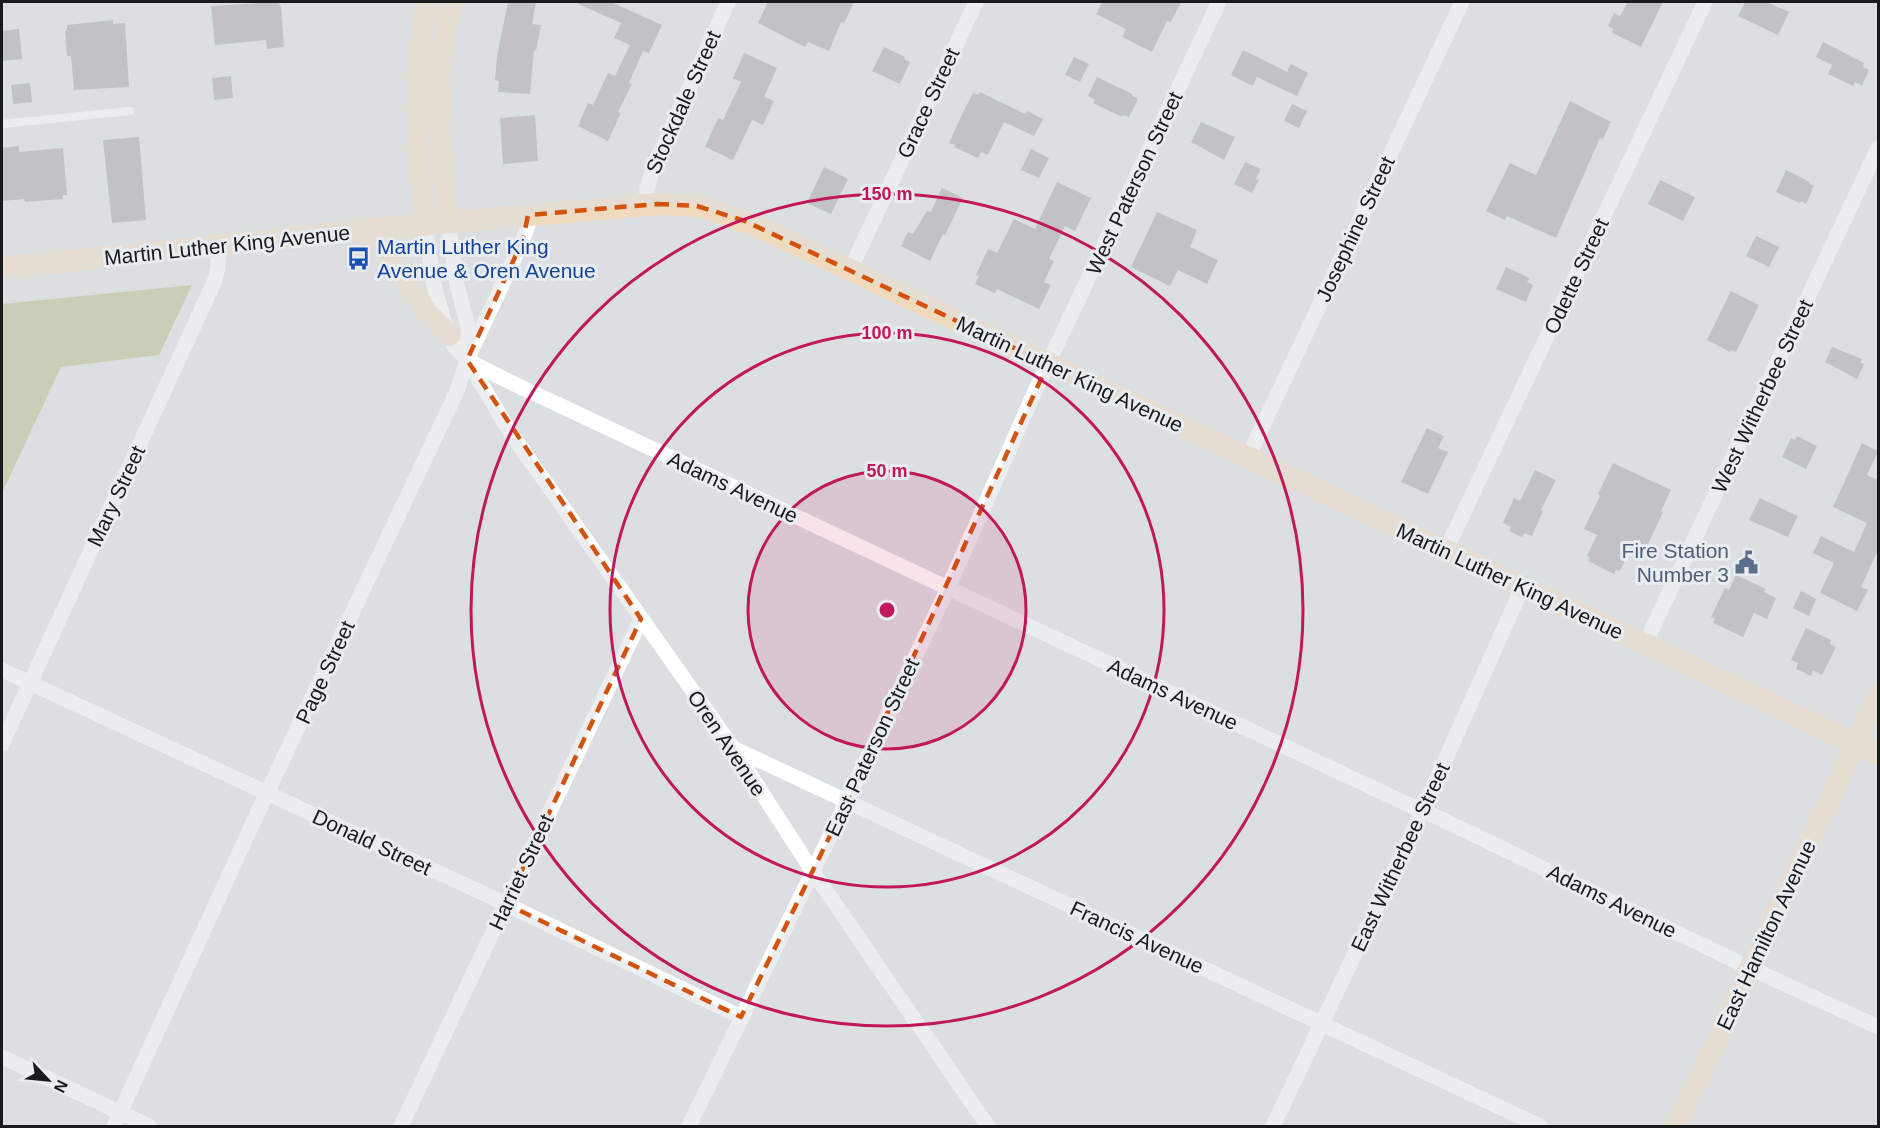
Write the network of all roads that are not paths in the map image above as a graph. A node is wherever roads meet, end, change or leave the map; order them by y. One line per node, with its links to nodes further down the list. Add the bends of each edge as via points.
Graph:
1 (426, 2): 14 (street, via 415,105)
2 (451, 2): 13 (street, via 440,88)
3 (728, 2): 11 (street, Stockdale Street, via 654,166 647,188)
4 (976, 2): 18 (street, Grace Street)
5 (1219, 2): 21 (street, West Paterson Street)
6 (1462, 2): 22 (street, Josephine Street)
7 (1705, 2): 23 (street, Odette Street)
8 (130, 111): 9 (lane)
9 (2, 124)
10 (1878, 148): 27 (street, West Witherbee Street)
11 (647, 205): 12 (street, Martin Luther King Avenue); 18 (street, Martin Luther King Avenue, via 688,205 718,212)
12 (528, 215): 13 (street, Martin Luther King Avenue); 20 (street, Page Street, via 523,240)
13 (448, 222): 14 (street, Martin Luther King Avenue); 20 (street, via 452,261 468,327)
14 (425, 225): 15 (street, Martin Luther King Avenue); 19 (street, Oren Avenue, via 434,285)
15 (363, 230): 16 (street, Martin Luther King Avenue); 19 (street, via 380,245 427,313)
16 (218, 245): 17 (street, Martin Luther King Avenue); 29 (street, Mary Street, via 215,280)
17 (2, 268)
18 (850, 270): 21 (street, Martin Luther King Avenue)
19 (449, 335): 20 (street, Oren Avenue)
20 (467, 360): 25 (street, Adams Avenue); 26 (street, Oren Avenue, via 510,432); 35 (street, Page Street, via 457,391)
21 (1048, 364): 22 (street, Martin Luther King Avenue); 25 (street, East Paterson Street)
22 (1248, 457): 23 (street, Martin Luther King Avenue)
23 (1446, 550): 24 (street, Martin Luther King Avenue)
24 (1523, 586): 27 (street, Martin Luther King Avenue); 37 (street, East Witherbee Street)
25 (948, 588): 36 (street, East Paterson Street); 37 (street, Adams Avenue)
26 (641, 619): 33 (street, Oren Avenue); 39 (street, Harriet Street)
27 (1645, 644): 31 (street, Martin Luther King Avenue)
28 (2, 670): 29 (street, Donald Street)
29 (31, 683): 32 (street, Mary Street); 35 (street, Donald Street)
30 (1878, 695): 31 (street, East Hamilton Avenue)
31 (1856, 743): 34 (street, Martin Luther King Avenue); 40 (street, East Hamilton Avenue)
32 (2, 744)
33 (733, 748): 36 (street, Francis Avenue); 38 (street, Oren Avenue)
34 (1878, 754)
35 (267, 793): 39 (street, Donald Street); 45 (street, Page Street)
36 (847, 801): 38 (street, East Paterson Street); 42 (street, Francis Avenue)
37 (1422, 810): 40 (street, Adams Avenue); 42 (street, East Witherbee Street)
38 (813, 872): 41 (street, East Paterson Street); 49 (street, Oren Avenue)
39 (506, 904): 41 (street, Donald Street); 47 (street, Harriet Street)
40 (1750, 968): 43 (street, Adams Avenue); 52 (street, East Hamilton Avenue)
41 (741, 1017): 48 (street, East Paterson Street)
42 (1322, 1023): 50 (street, East Witherbee Street); 51 (street, Francis Avenue)
43 (1878, 1027)
44 (2, 1057): 45 (street)
45 (117, 1120): 46 (street)
46 (149, 1126)
47 (401, 1126)
48 (689, 1126)
49 (988, 1126)
50 (1273, 1126)
51 (1540, 1126)
52 (1676, 1126)

